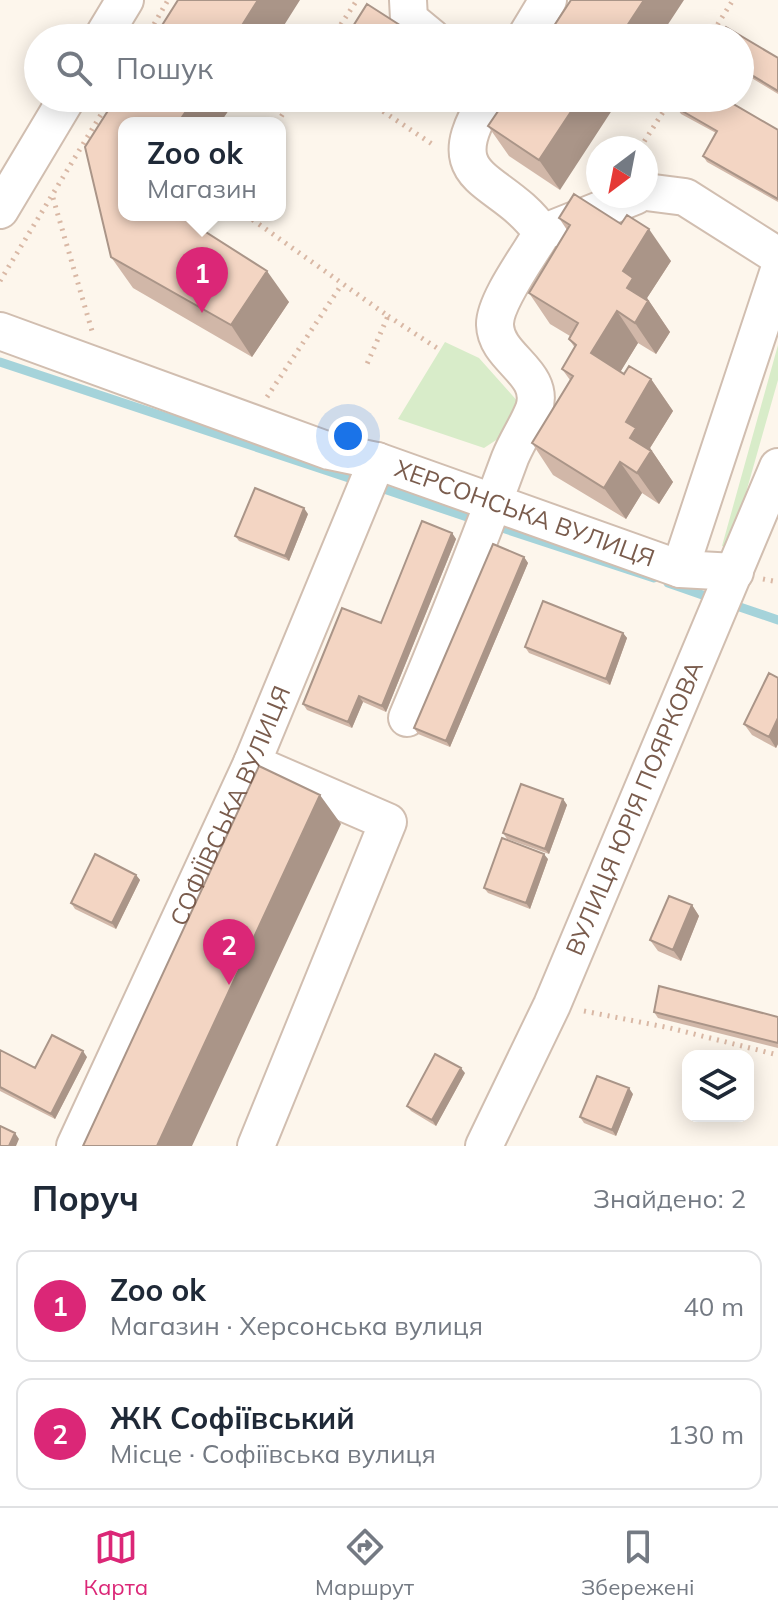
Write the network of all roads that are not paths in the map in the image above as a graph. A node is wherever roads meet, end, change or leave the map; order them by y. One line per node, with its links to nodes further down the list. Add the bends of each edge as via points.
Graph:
1 (125, 0): 4 (street)
2 (408, 0): 5 (street, via 409,19)
3 (548, 0): 6 (street)
4 (110, 24)
5 (415, 24)
6 (533, 24)
7 (59, 112): 11 (street)
8 (479, 112): 12 (street, via 464,149 473,171 533,219)
9 (658, 194): 13 (street, via 685,197)
10 (605, 208): 12 (street)
11 (0, 210)
12 (542, 233): 18 (street, via 499,307 495,326 508,353 534,383 536,395)
13 (778, 256)
14 (778, 273): 19 (street)
15 (0, 331): 17 (street, ХЕРСОНСЬКА ВУЛИЦЯ, via 329,451)
16 (778, 467): 20 (street, ВУЛИЦЯ ЮРІЯ ПОЯРКОВА)
17 (371, 477): 18 (street, ХЕРСОНСЬКА ВУЛИЦЯ); 22 (street, СОФІЇВСЬКА ВУЛИЦЯ)
18 (489, 518): 19 (street, ХЕРСОНСЬКА ВУЛИЦЯ); 21 (street)
19 (680, 569): 20 (street, ХЕРСОНСЬКА ВУЛИЦЯ)
20 (728, 590): 25 (street, ВУЛИЦЯ ЮРІЯ ПОЯРКОВА, via 552,1005)
21 (407, 718)
22 (252, 763): 23 (street, via 388,822); 24 (street, СОФІЇВСЬКА ВУЛИЦЯ)
23 (268, 1142)
24 (75, 1146)
25 (484, 1146)

